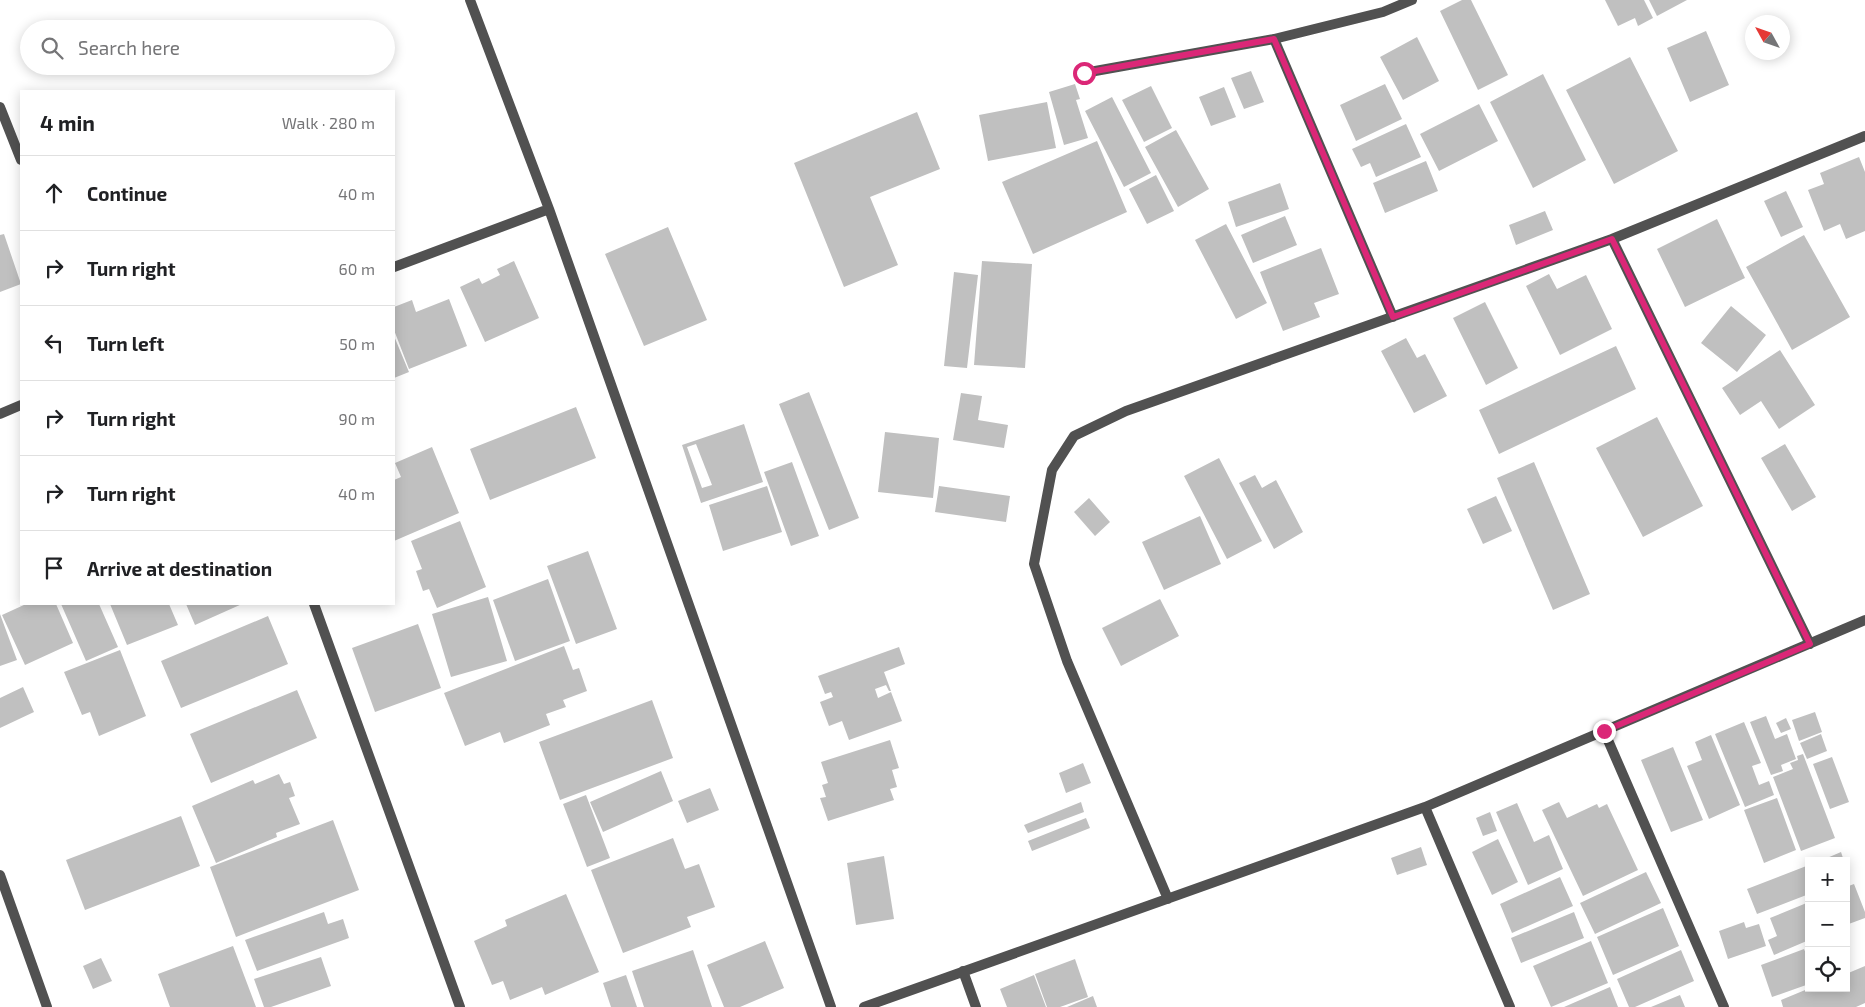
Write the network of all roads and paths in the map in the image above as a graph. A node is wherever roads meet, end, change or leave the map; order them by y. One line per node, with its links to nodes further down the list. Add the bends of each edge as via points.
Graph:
1 (470, 0): 8 (street)
2 (1412, 0): 3 (street, via 1383,12)
3 (1274, 39): 4 (street); 11 (street)
4 (1084, 73)
5 (0, 108): 7 (street)
6 (1865, 136): 9 (street)
7 (20, 158)
8 (549, 209): 10 (street); 24 (street)
9 (1612, 239): 11 (street); 16 (street)
10 (395, 267)
11 (1393, 317): 20 (street, via 1126,411 1074,436 1052,470 1034,564 1067,661)
12 (20, 405): 13 (street)
13 (0, 414)
14 (314, 605): 23 (street)
15 (1865, 620): 16 (street)
16 (1810, 644): 17 (street)
17 (1604, 731): 18 (street); 28 (street)
18 (1425, 807): 20 (street); 27 (street)
19 (0, 876): 22 (street)
20 (1168, 899): 21 (street)
21 (963, 971): 25 (street); 26 (street)
22 (47, 1007)
23 (460, 1007)
24 (830, 1007)
25 (864, 1007)
26 (976, 1007)
27 (1510, 1007)
28 (1724, 1007)

